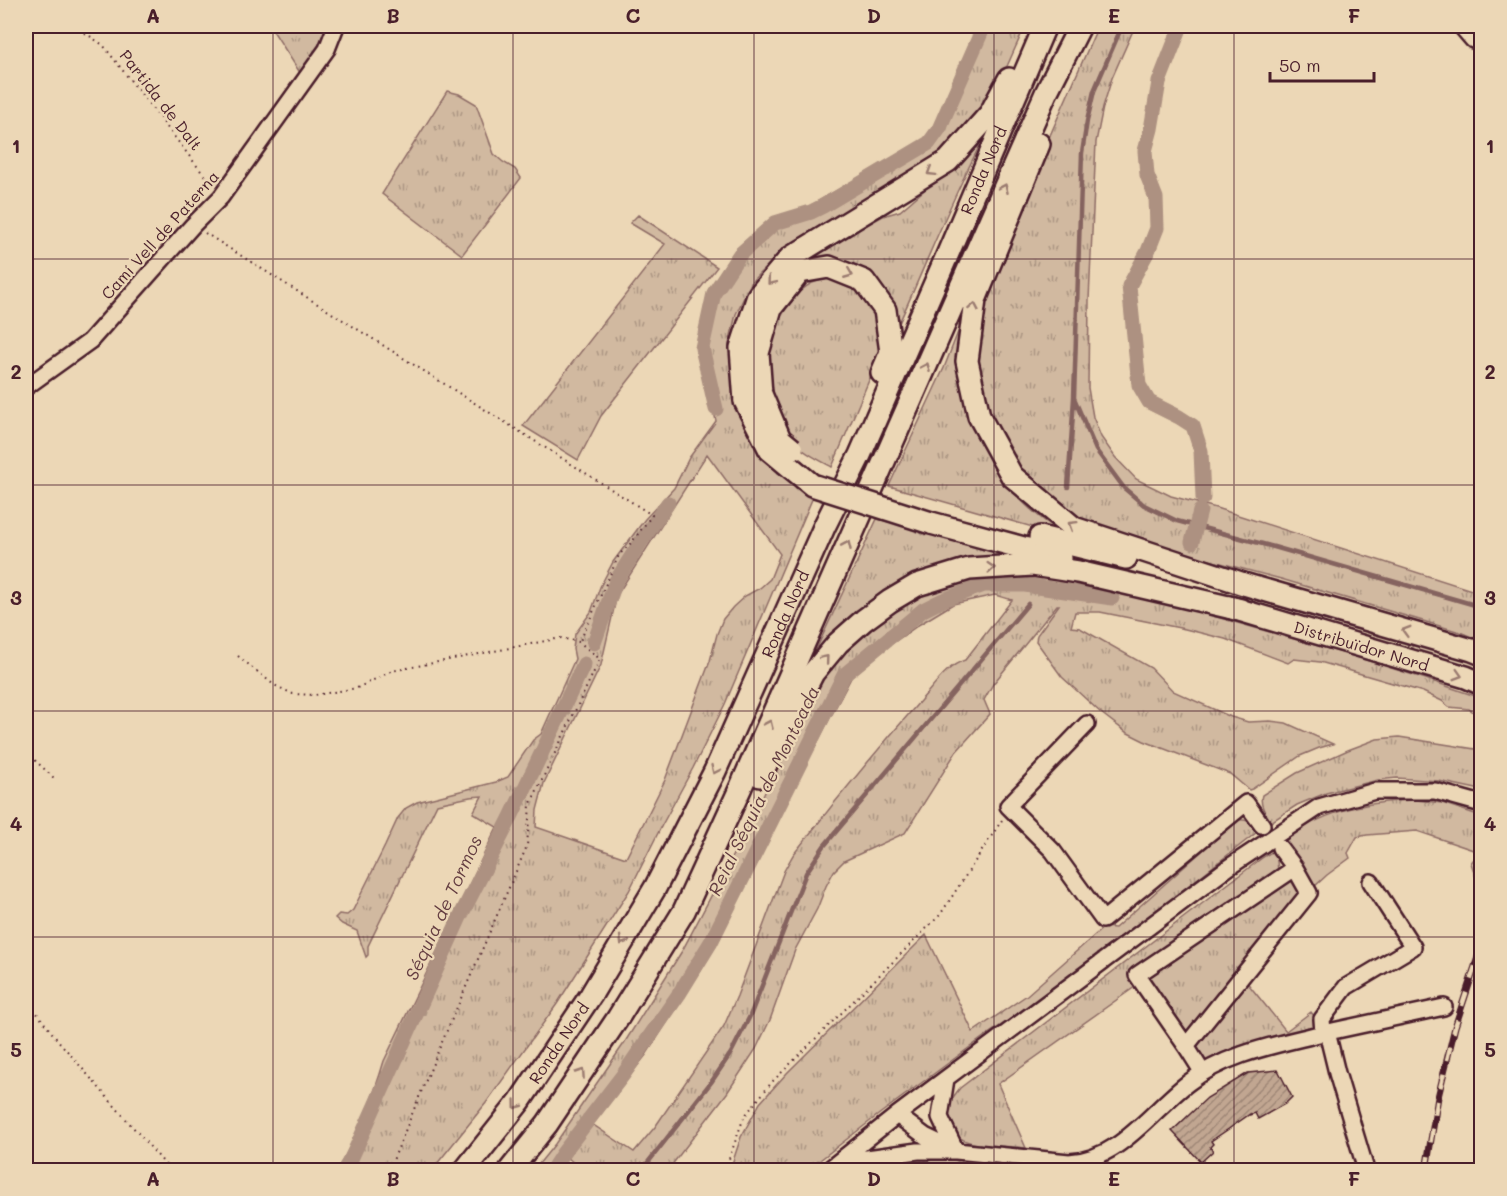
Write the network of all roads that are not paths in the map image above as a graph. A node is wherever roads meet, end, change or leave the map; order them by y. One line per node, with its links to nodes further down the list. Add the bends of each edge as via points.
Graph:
1 (336, 26): 7 (street, Camí Vell de Paterna, via 327,49 221,197 90,341)
2 (1038, 26): 8 (highway, one-way to 8, via 990,114 948,161 790,258 758,296 741,348)
3 (1045, 26): 10 (highway, Ronda Nord, via 860,455)
4 (1461, 26): 6 (street, via 1473,40)
5 (1079, 29): 11 (highway, one-way to 5, via 1074,528 1011,476 979,416 967,361 975,300 1058,98); 21 (highway, Ronda Nord, one-way to 5, via 1046,93)
6 (1482, 43)
7 (26, 387)
8 (753, 397): 9 (highway, bridge, via 780,439 820,473); 10 (highway, one-way to 10, via 758,353 771,308 800,272 829,267 864,280 885,310 891,352 850,450)
9 (931, 516): 11 (highway); 12 (highway)
10 (825, 525): 32 (highway, Ronda Nord, one-way to 32, via 715,771 655,888 591,996 520,1101)
11 (1247, 585): 13 (highway, Distribuïdor Nord, one-way to 11)
12 (1241, 610): 14 (highway, Distribuïdor Nord, one-way to 14); 21 (highway, one-way to 12, via 813,673 864,620 917,585 969,569 1033,565)
13 (1482, 654)
14 (1482, 684)
15 (1087, 724): 17 (street, via 1008,806 1053,850 1102,920 1246,803)
16 (1482, 804): 26 (street, via 1435,792 1375,791 1319,807 1230,867)
17 (1263, 825)
18 (1280, 848): 19 (street)
19 (1295, 868): 24 (street, via 1309,893); 24 (street, via 1137,975)
20 (1371, 882): 23 (street, via 1413,946 1346,987 1322,1019)
21 (684, 911): 33 (highway, Ronda Nord, one-way to 21, via 547,1124)
22 (1444, 1007): 23 (street)
23 (1325, 1033): 25 (street, via 1245,1053); 34 (street)
24 (1186, 1046): 25 (street)
25 (1203, 1073): 30 (street)
26 (946, 1079): 27 (street); 29 (street, via 940,1117)
27 (897, 1115): 28 (street); 29 (street, via 925,1136); 31 (street)
28 (918, 1151): 29 (street); 31 (street)
29 (957, 1151): 30 (street)
30 (1088, 1165)
31 (833, 1166)
32 (465, 1170)
33 (510, 1170)
34 (1366, 1170)

